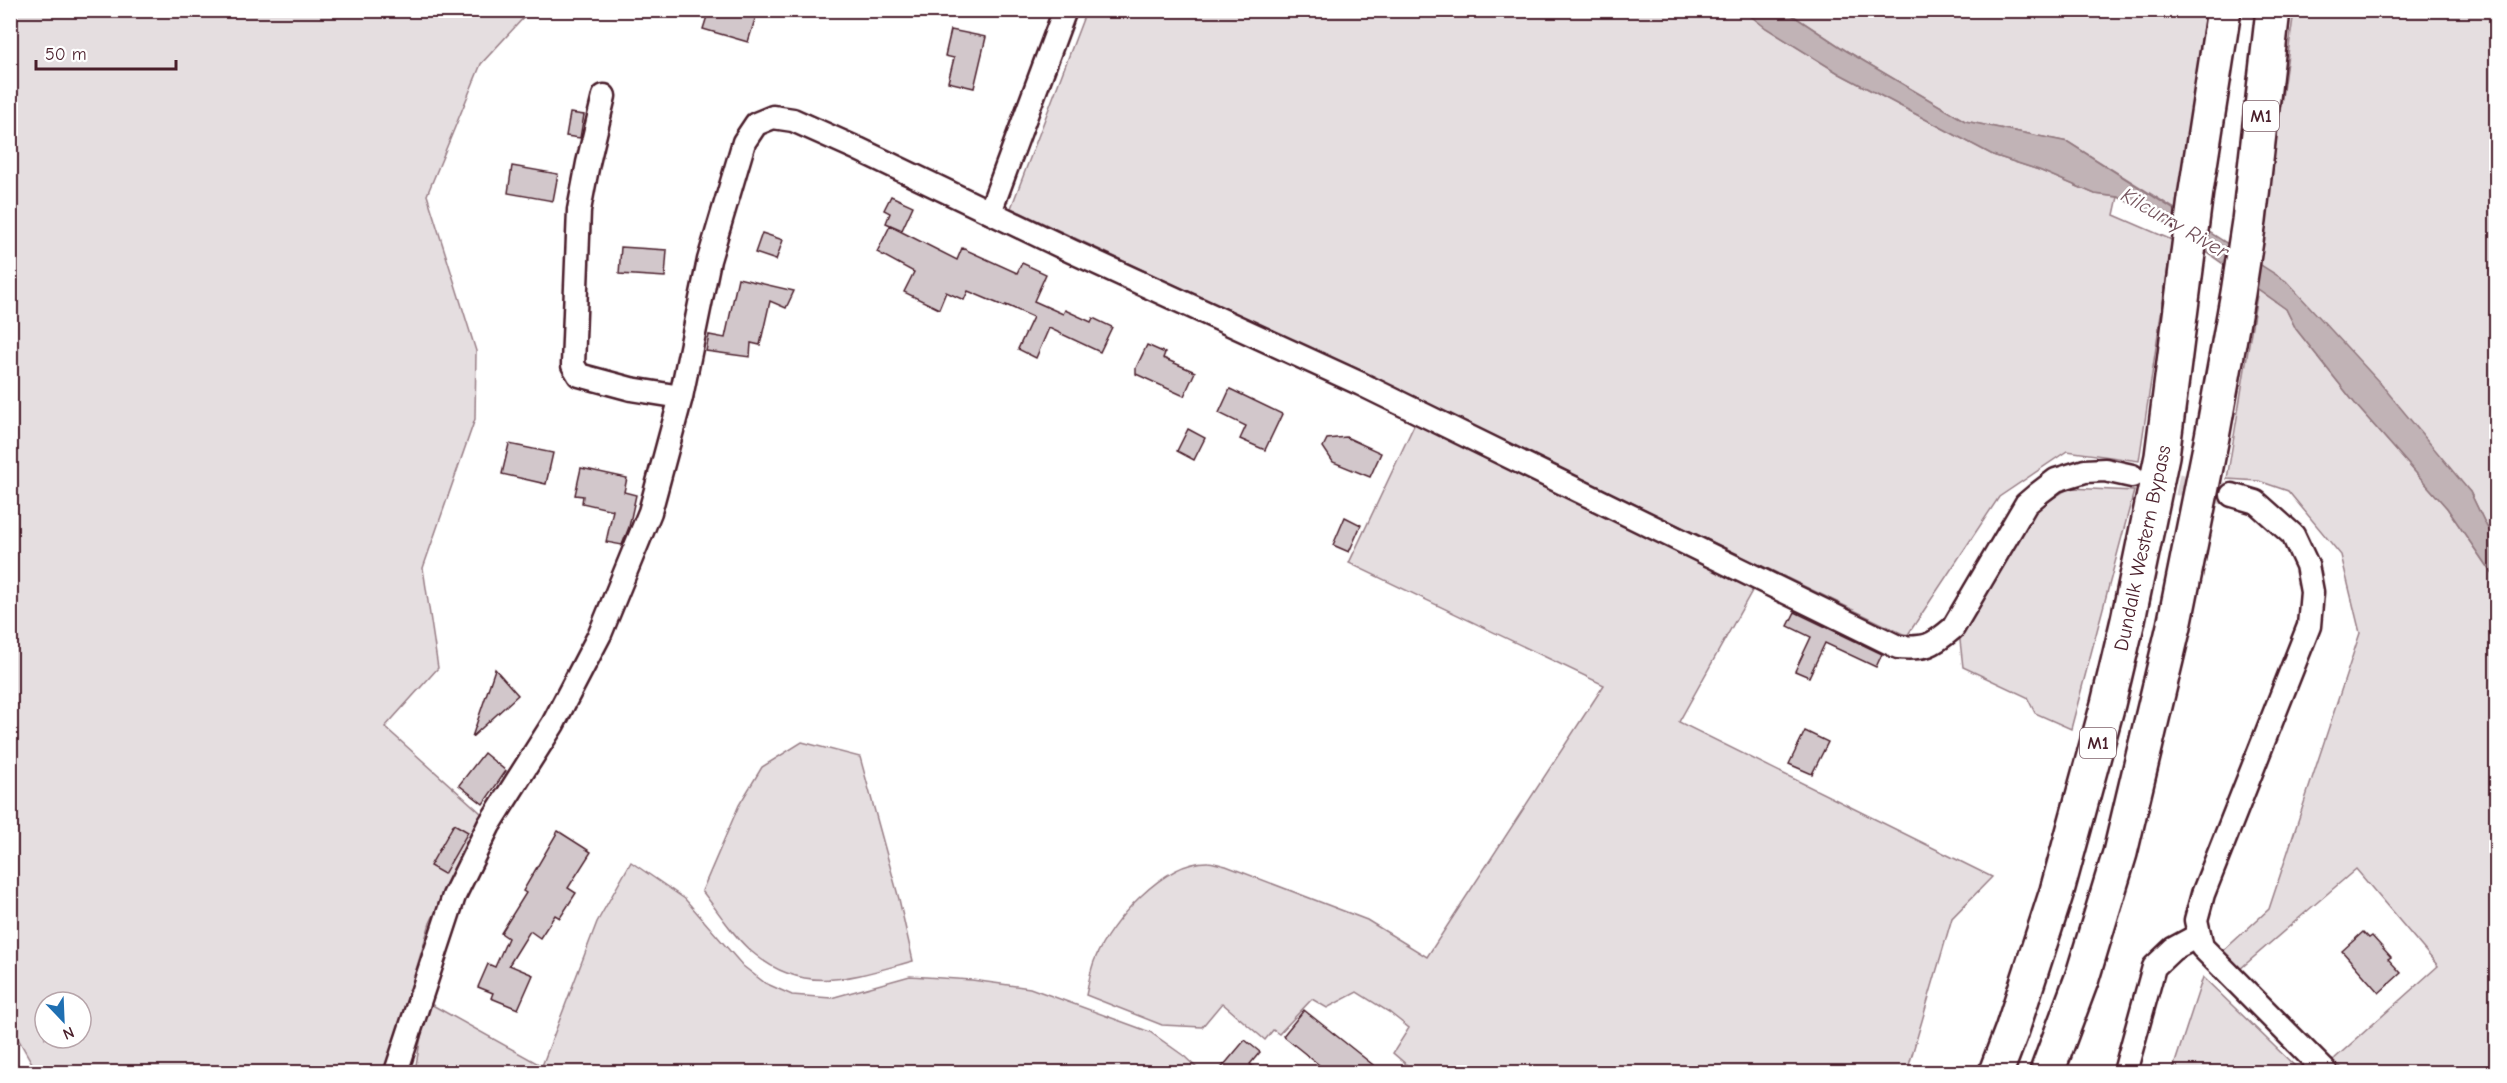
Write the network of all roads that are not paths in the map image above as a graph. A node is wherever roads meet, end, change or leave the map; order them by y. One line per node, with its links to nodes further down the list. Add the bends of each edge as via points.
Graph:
1 (1065, 10): 5 (street)
2 (2223, 10): 11 (highway, Dundalk Western Bypass / M1, via 2162,456 2109,704 2057,891)
3 (2273, 10): 12 (highway, M1, via 2238,293 2174,626 2120,853 2082,978)
4 (604, 96): 6 (street, via 579,210 573,365 579,375)
5 (990, 212): 6 (street, via 794,120 773,117 756,124 744,142 709,260); 7 (street, via 1361,384 1898,646 1922,649 1953,628 2026,504 2056,480 2085,471 2105,470)
6 (681, 397): 10 (street, via 650,512 600,633 553,724 489,825 454,896)
7 (2132, 476)
8 (2232, 495): 9 (street, via 2256,502 2293,535 2307,565 2312,592 2309,626 2203,894)
9 (2197, 928): 13 (street, via 2154,967); 14 (street, via 2202,947)
10 (396, 1072)
11 (1996, 1072)
12 (2047, 1072)
13 (2125, 1072)
14 (2326, 1072)

